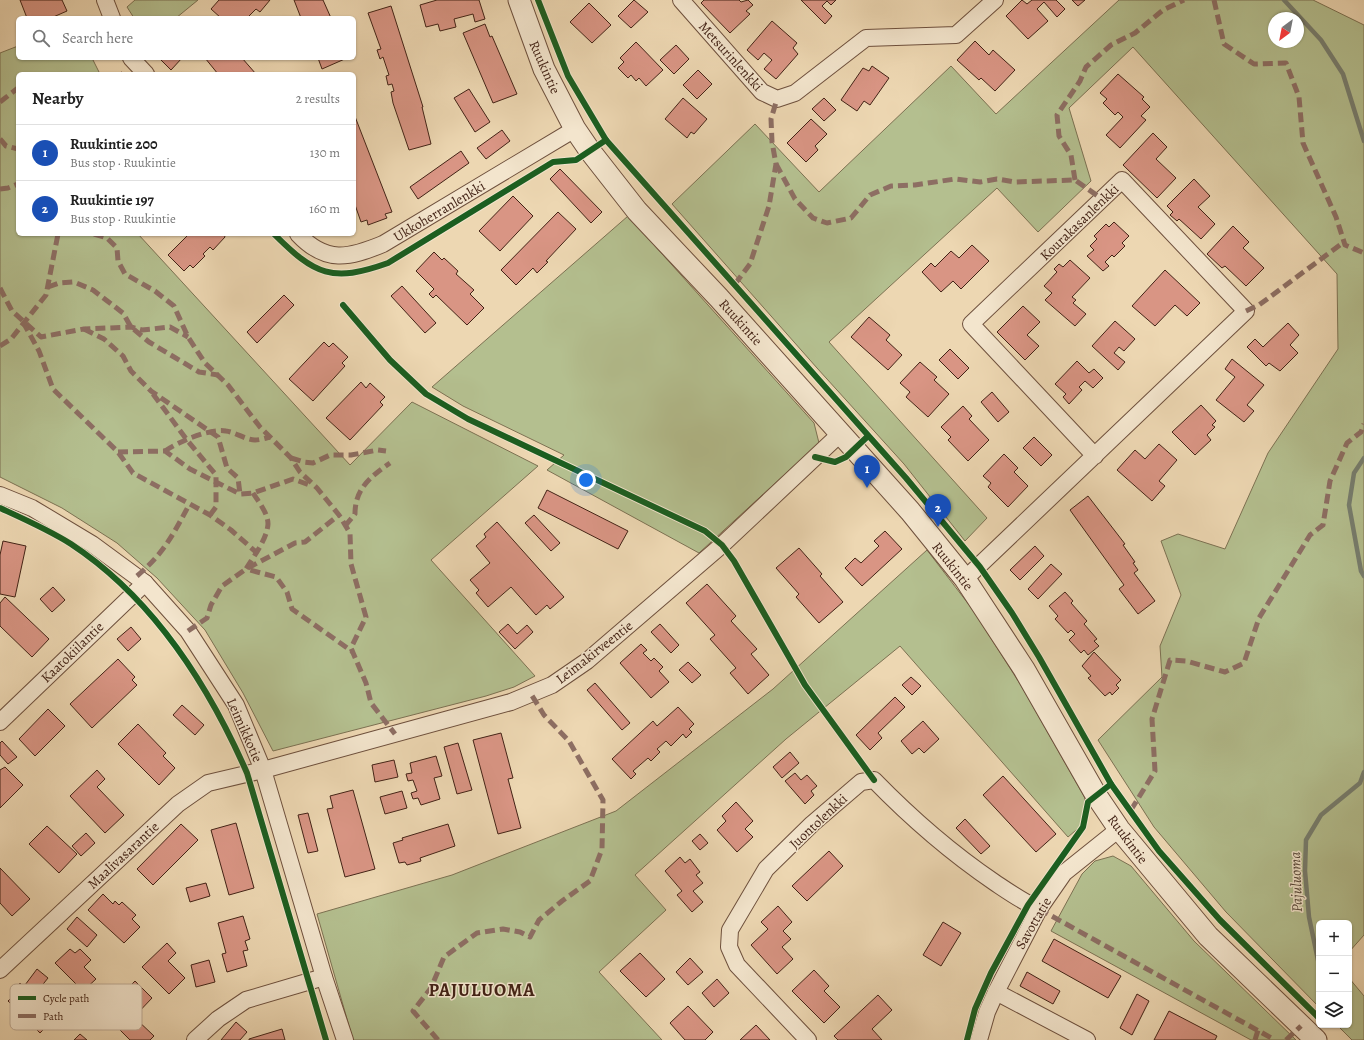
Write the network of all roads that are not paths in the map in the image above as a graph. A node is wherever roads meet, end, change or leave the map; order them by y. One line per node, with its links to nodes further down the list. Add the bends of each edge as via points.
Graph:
1 (105, 0): 5 (street)
2 (519, 0): 8 (street, Ruukintie, via 544,69)
3 (681, 0): 4 (street, Metsurinlenkki, via 762,92 777,99 795,93 866,38 956,35)
4 (995, 0)
5 (111, 16)
6 (133, 60): 7 (street)
7 (144, 72)
8 (575, 129): 9 (street, Ukkoherranlenkki, via 383,244 360,254 347,257 334,255 315,248); 10 (street, Ruukintie, via 637,211)
9 (300, 236)
10 (841, 433): 13 (street, Ruukintie, via 910,511); 16 (street, Leimakirveentie, via 722,546 587,661 552,685 511,702)
11 (1095, 456): 11 (street, Kourakasanlenkki, via 1246,311 1122,180 971,324); 13 (street, Kourakasanlenkki)
12 (0, 495): 14 (street, Leimikkotie, via 32,508 92,544)
13 (965, 579): 17 (street, Ruukintie, via 1024,669 1096,795)
14 (145, 582): 15 (street, Kaatokiilantie); 16 (street, Leimikkotie, via 188,631 236,705)
15 (0, 722)
16 (263, 770): 19 (street, Maalivasarantie, via 208,783 178,804); 20 (street, Leimikkotie)
17 (1119, 829): 18 (street, Savottatie, via 1064,874); 27 (street, Ruukintie, via 1208,936)
18 (1039, 910): 21 (street, Savottatie); 24 (street, Juontolenkki, via 1028,905 937,840 874,780 861,782 812,824 766,869 730,930 729,947 737,966)
19 (0, 970)
20 (324, 977): 22 (street, via 246,1000 218,1019); 23 (street, Leimikkotie)
21 (996, 992): 25 (street, Savottatie); 26 (street)
22 (195, 1040)
23 (345, 1040)
24 (808, 1040)
25 (979, 1040)
26 (1087, 1040)
27 (1316, 1040)

